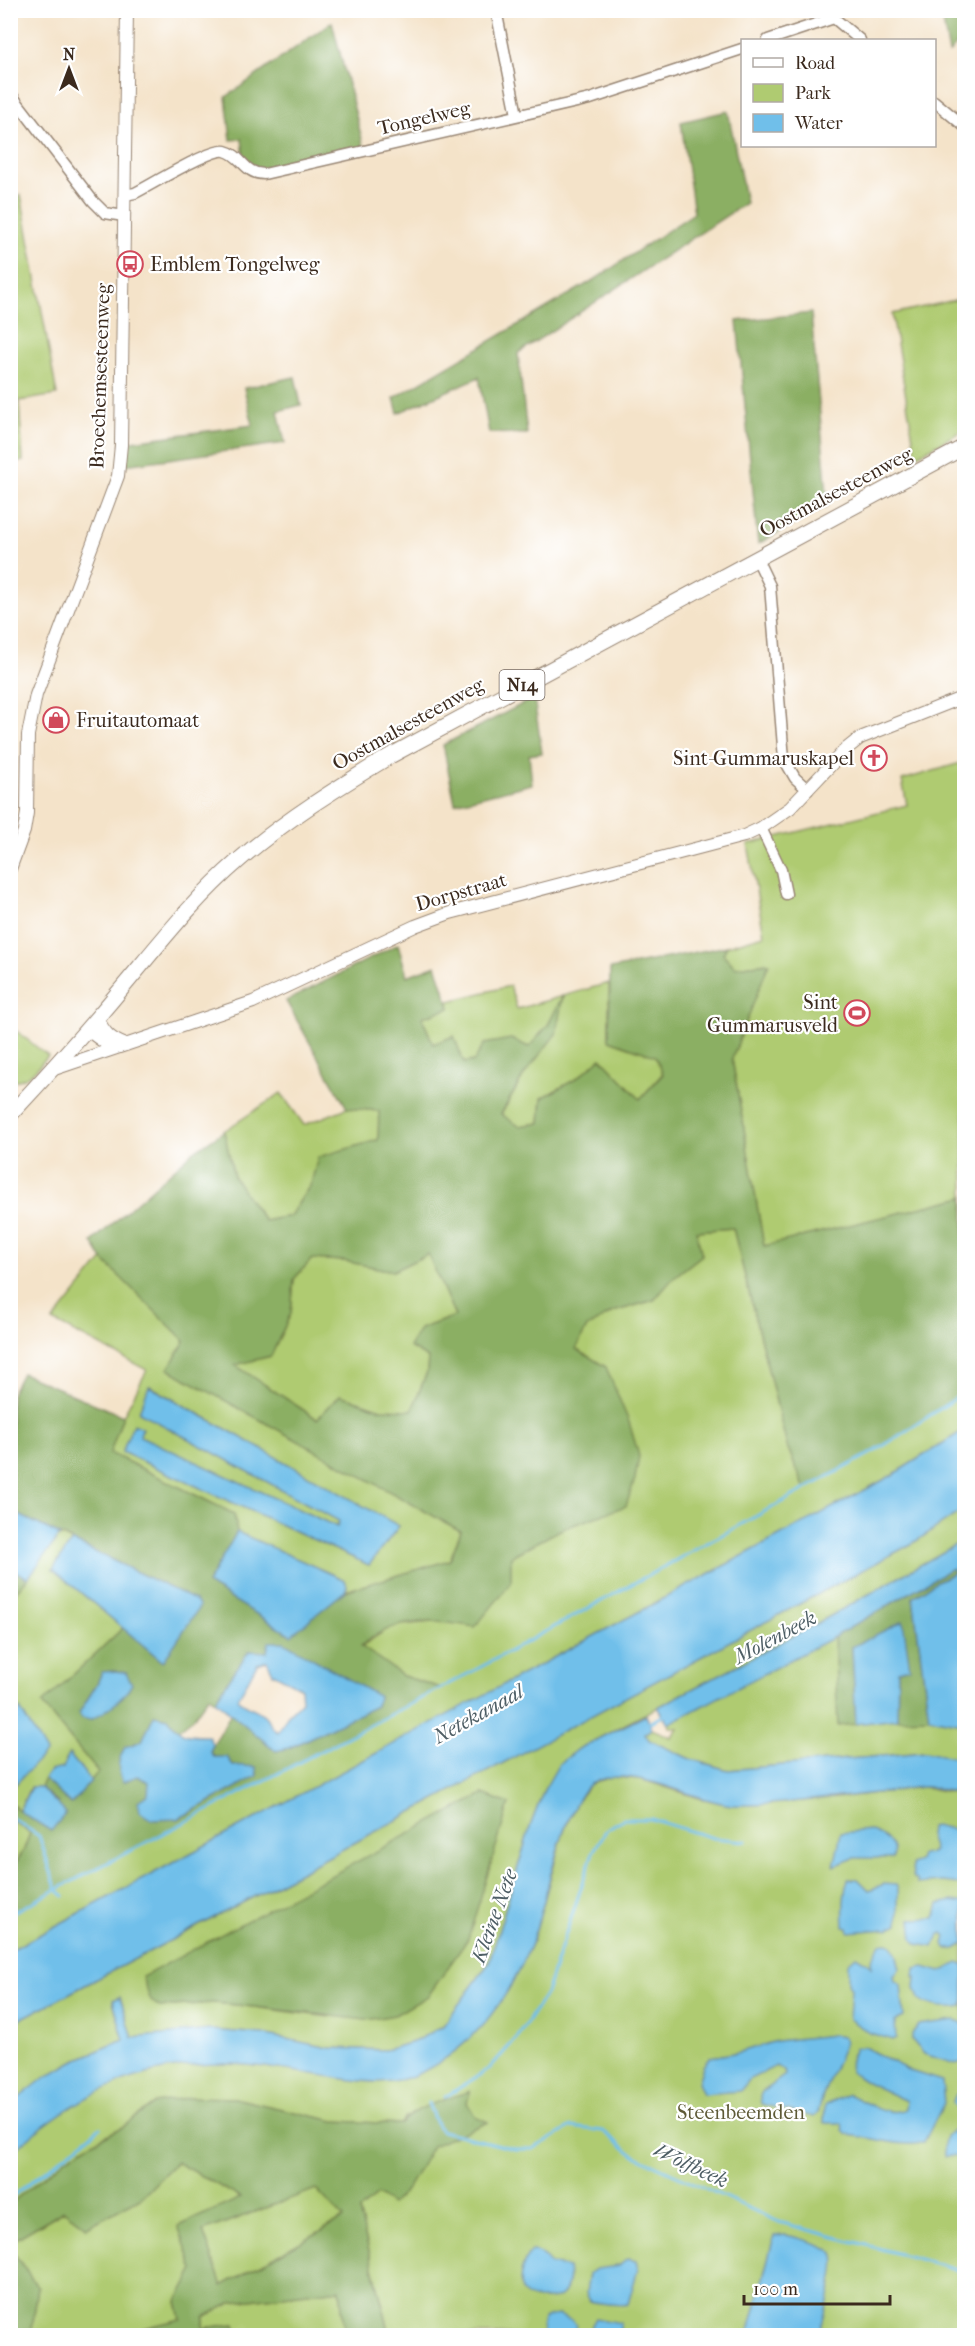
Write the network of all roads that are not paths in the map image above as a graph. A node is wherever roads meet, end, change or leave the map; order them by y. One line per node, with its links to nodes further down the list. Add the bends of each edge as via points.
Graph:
1 (127, 10): 11 (street, Broechemsesteenweg)
2 (496, 10): 9 (street)
3 (834, 14): 4 (street); 5 (street)
4 (771, 39)
5 (859, 39)
6 (741, 49): 9 (street, Tongelweg, via 590,99)
7 (10, 93): 12 (street, via 93,201 105,213)
8 (936, 103): 10 (street)
9 (517, 115): 11 (street, Tongelweg, via 264,174 247,169 225,152 210,153)
10 (964, 126)
11 (125, 195): 12 (street, Broechemsesteenweg)
12 (124, 216): 18 (street, Broechemsesteenweg, via 121,445 117,476 36,695 28,735 27,813)
13 (964, 447): 14 (main road, Oostmalsesteenweg / N14)
14 (757, 559): 16 (street, via 770,586 784,759); 20 (main road, Oostmalsesteenweg / N14, via 390,756 284,824 202,896)
15 (964, 697): 16 (street, Dorpstraat, via 860,738)
16 (808, 790): 17 (street, Dorpstraat)
17 (761, 828): 19 (street, via 781,870); 22 (street, Dorpstraat, via 728,841 441,916 253,1002)
18 (10, 869)
19 (786, 894)
20 (97, 1017): 21 (main road, Oostmalsesteenweg / N14); 22 (street, via 113,1041)
21 (86, 1029): 23 (street); 24 (main road, Oostmalsesteenweg / N14)
22 (126, 1045): 23 (street, Dorpstraat)
23 (112, 1049): 24 (street, Dorpstraat)
24 (54, 1069): 25 (main road, Oostmalsesteenweg / N14)
25 (13, 1109)

